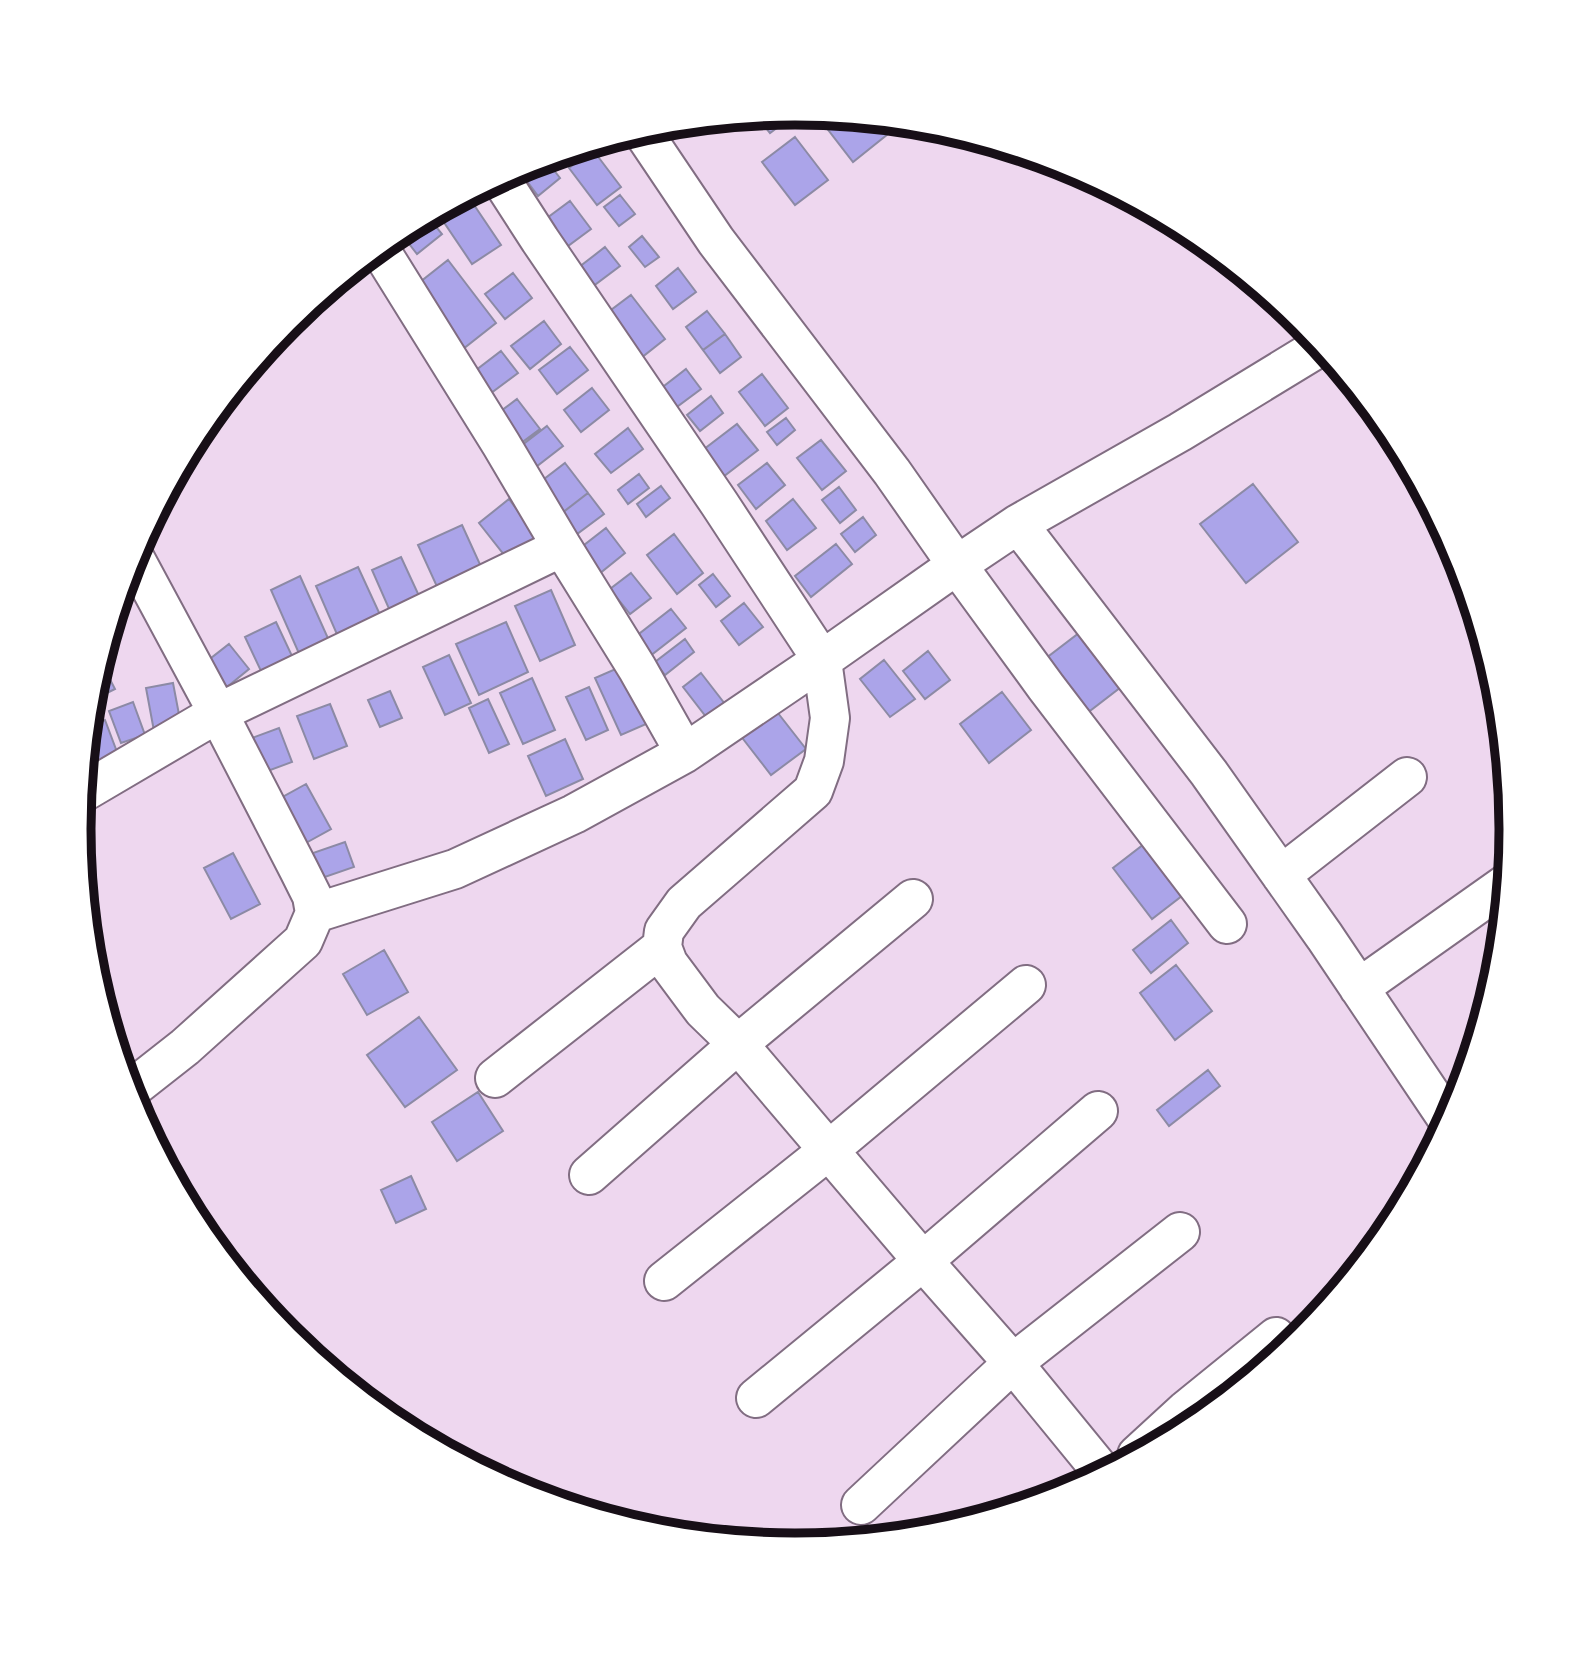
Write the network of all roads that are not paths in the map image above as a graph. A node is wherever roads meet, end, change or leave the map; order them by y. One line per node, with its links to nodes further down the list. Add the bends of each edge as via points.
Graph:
1 (649, 141): 7 (street, via 716,241)
2 (506, 188): 9 (street)
3 (385, 257): 6 (street)
4 (1312, 352): 5 (street)
5 (1018, 524): 7 (street); 14 (street, via 1209,773)
6 (562, 547): 10 (street); 11 (street)
7 (957, 565): 9 (street); 18 (street)
8 (141, 570): 10 (street)
9 (822, 660): 11 (street); 19 (street, via 830,718 824,761 813,790 684,903 664,930)
10 (218, 713): 13 (street); 17 (street, via 312,896)
11 (685, 753): 17 (street, via 574,814 455,869)
12 (1407, 776): 14 (street)
13 (93, 787)
14 (1281, 875): 21 (street)
15 (1496, 891): 21 (street)
16 (913, 899): 22 (street)
17 (315, 913): 24 (street, via 303,941)
18 (1227, 924)
19 (662, 947): 22 (street, via 668,963 703,1010); 23 (street)
20 (1026, 985): 27 (street)
21 (1359, 988): 25 (street)
22 (738, 1044): 27 (street); 28 (street)
23 (495, 1078)
24 (139, 1084)
25 (1442, 1105)
26 (1098, 1111): 30 (street)
27 (829, 1150): 30 (street); 31 (street)
28 (589, 1175)
29 (1180, 1232): 33 (street)
30 (923, 1261): 33 (street); 34 (street)
31 (664, 1281)
32 (1276, 1337): 35 (street)
33 (1013, 1363): 36 (street); 37 (street)
34 (756, 1398)
35 (1172, 1423)
36 (1095, 1465)
37 (861, 1505)

